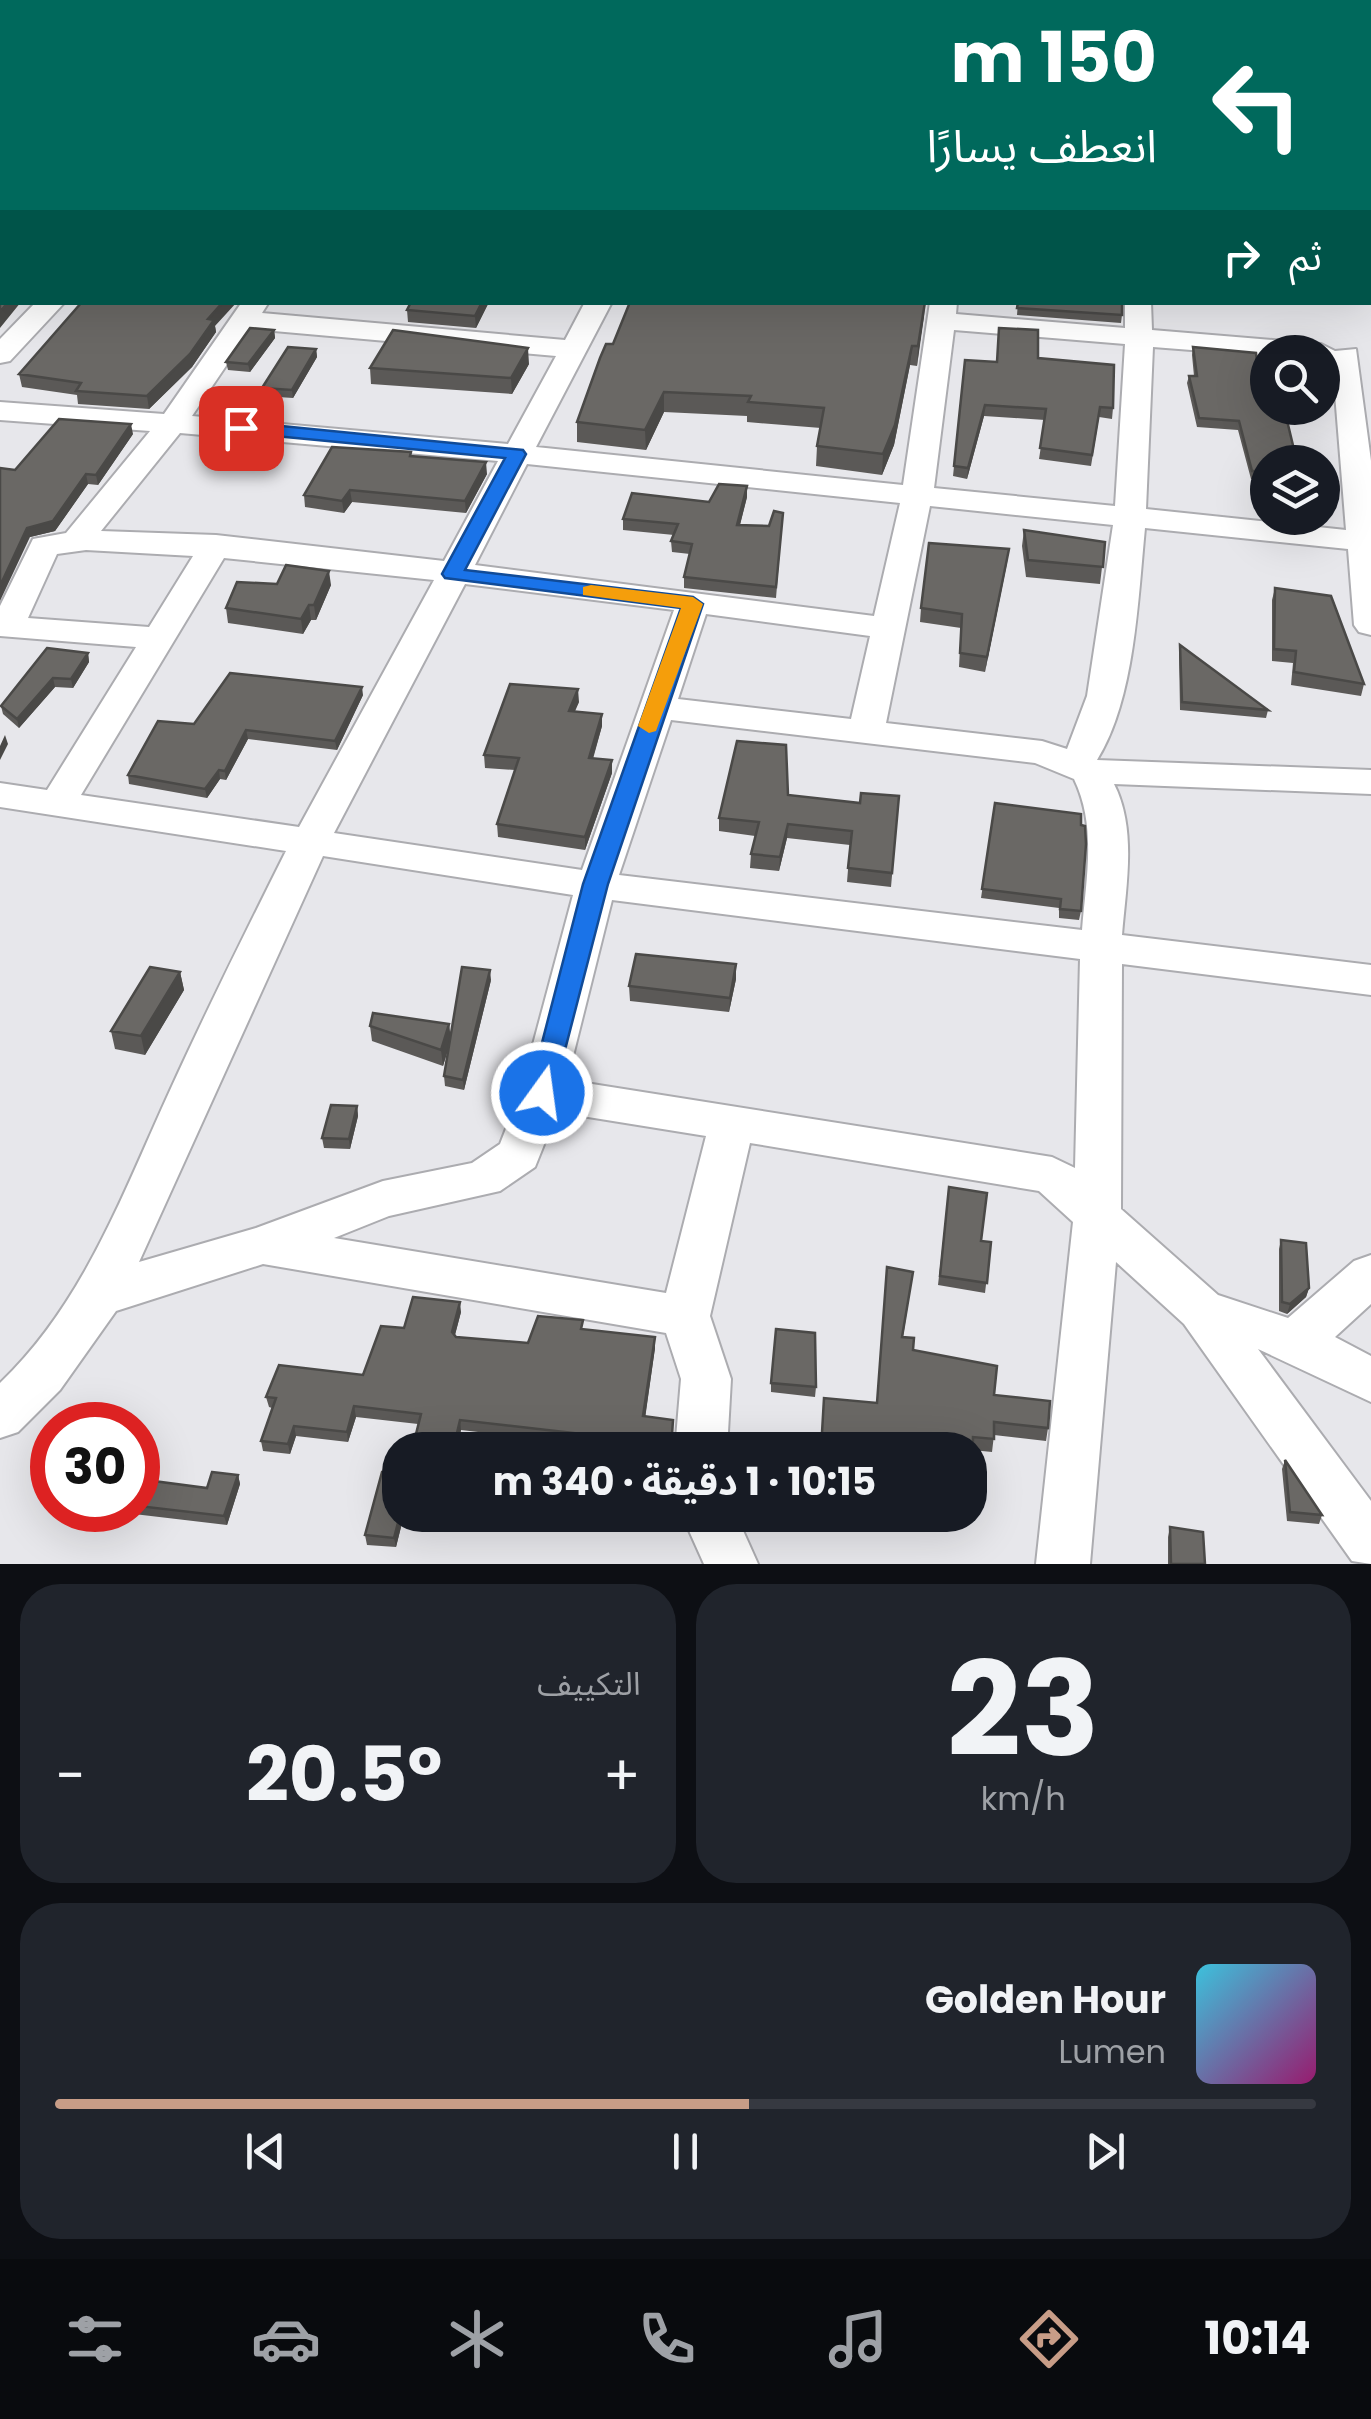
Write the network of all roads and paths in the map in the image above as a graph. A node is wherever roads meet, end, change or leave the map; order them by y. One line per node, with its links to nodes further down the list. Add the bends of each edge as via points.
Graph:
1 (49, 305): 12 (street)
2 (389, 305): 7 (street)
3 (596, 305): 10 (street)
4 (1138, 305): 8 (street)
5 (250, 311): 7 (street); 14 (street)
6 (943, 312): 8 (street); 17 (street)
7 (372, 332): 10 (street)
8 (1139, 336): 9 (street); 18 (street)
9 (1250, 346)
10 (573, 349): 16 (street)
11 (1340, 354): 15 (street)
12 (0, 355)
13 (0, 410): 14 (street)
14 (172, 423): 16 (street); 19 (street)
15 (1361, 424): 20 (street)
16 (516, 454): 17 (street); 22 (street)
17 (916, 495): 18 (street); 26 (street)
18 (1133, 517): 20 (street); 30 (street, via 1107,685)
19 (80, 537): 21 (street); 25 (street, via 44,546)
20 (1367, 541): 24 (street)
21 (216, 545): 22 (street); 27 (street)
22 (452, 574): 23 (street); 34 (street)
23 (693, 604): 26 (street); 28 (street)
24 (1371, 625)
25 (4, 627): 27 (street)
26 (890, 628): 29 (street)
27 (156, 638): 33 (street)
28 (655, 707): 29 (street); 35 (street)
29 (867, 729): 30 (street, via 983,742)
30 (1083, 766): 31 (street); 36 (street, via 1104,801 1109,830)
31 (1371, 782)
32 (0, 795): 33 (street)
33 (56, 804): 34 (street)
34 (308, 844): 35 (street); 43 (street)
35 (596, 884): 36 (street); 38 (street)
36 (1101, 946): 37 (street); 40 (street)
37 (1371, 980)
38 (542, 1093): 39 (street); 41 (street, via 519,1155 484,1178 383,1199)
39 (731, 1127): 40 (street, via 1052,1175); 45 (street)
40 (1097, 1214): 44 (street); 53 (street)
41 (263, 1245): 43 (street); 45 (street)
42 (1371, 1275): 46 (street)
43 (99, 1298): 48 (street, via 54,1362)
44 (1202, 1310): 46 (street); 51 (street)
45 (684, 1316): 49 (street, via 706,1379)
46 (1296, 1341): 47 (street)
47 (1371, 1380)
48 (0, 1416)
49 (702, 1432)
50 (717, 1532): 52 (street)
51 (1371, 1544)
52 (731, 1564)
53 (1063, 1564)

